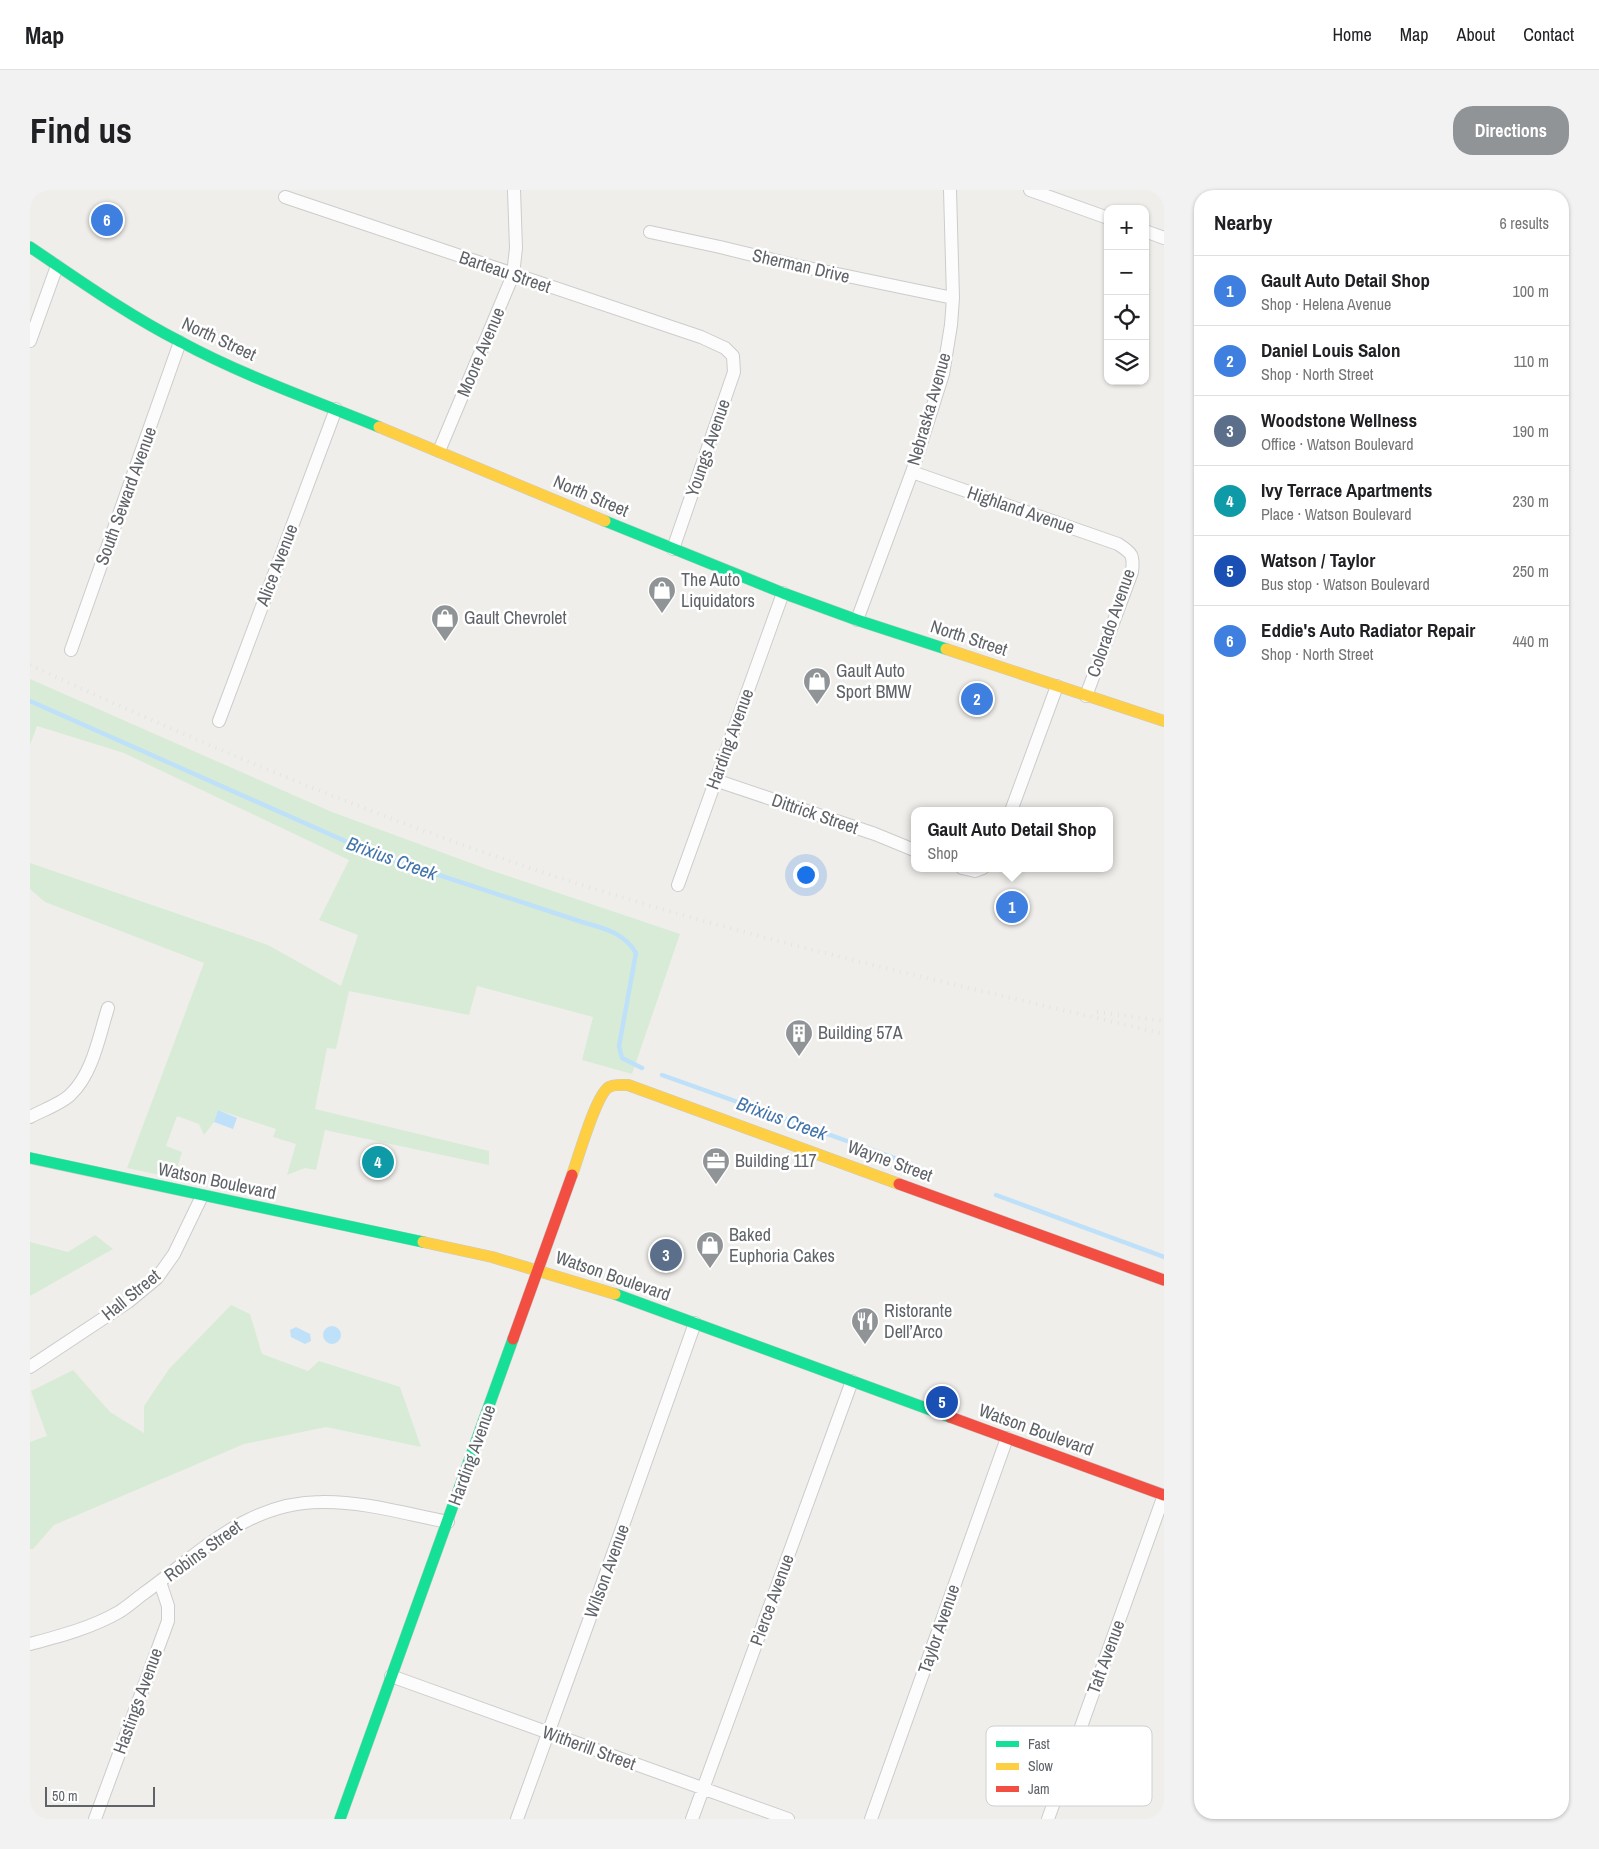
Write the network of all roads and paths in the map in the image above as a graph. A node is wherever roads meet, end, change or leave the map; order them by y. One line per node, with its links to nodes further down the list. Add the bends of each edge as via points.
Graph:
1 (514, 190): 11 (street, Moore Avenue, via 516,248)
2 (950, 190): 12 (street, Nebraska Avenue)
3 (1030, 190): 5 (street)
4 (285, 197): 11 (street, Barteau Street)
5 (1104, 217)
6 (650, 232): 12 (street, Sherman Drive)
7 (1149, 232): 8 (street)
8 (1164, 238)
9 (30, 247): 10 (street, North Street)
10 (56, 266): 13 (street); 14 (street, North Street)
11 (513, 275): 15 (street, Barteau Street, via 701,337); 17 (street, Moore Avenue)
12 (952, 298): 18 (street, Nebraska Avenue, via 943,374)
13 (30, 341)
14 (180, 342): 16 (street, North Street); 23 (street, South Seward Avenue)
15 (725, 348): 19 (street, Youngs Avenue, via 733,356 734,372)
16 (336, 409): 17 (street, North Street); 26 (street, Alice Avenue)
17 (439, 451): 19 (street, North Street)
18 (912, 472): 20 (street, Highland Avenue); 22 (street, Nebraska Avenue)
19 (673, 549): 21 (street, North Street)
20 (1129, 550): 25 (street, Colorado Avenue, via 1133,558 1132,572)
21 (783, 593): 22 (street, North Street); 28 (street, Harding Avenue)
22 (857, 620): 24 (street, North Street)
23 (71, 650)
24 (1057, 686): 25 (street, North Street); 29 (street)
25 (1086, 696): 27 (street, North Street)
26 (219, 720)
27 (1164, 721)
28 (715, 780): 30 (street, Dittrick Street); 31 (street, Harding Avenue)
29 (1013, 807)
30 (911, 849)
31 (678, 885)
32 (108, 1008): 34 (street, via 83,1079 70,1096)
33 (604, 1091): 37 (street, Harding Avenue); 38 (street, Wayne Street, via 614,1084 628,1085)
34 (30, 1117)
35 (30, 1158): 36 (street, Watson Boulevard)
36 (202, 1196): 37 (street, Watson Boulevard); 40 (street, Hall Street, via 174,1254 157,1278 128,1302)
37 (537, 1269): 39 (street, Watson Boulevard); 44 (street, Harding Avenue)
38 (1164, 1280)
39 (695, 1323): 41 (street, Watson Boulevard); 49 (street, Wilson Avenue)
40 (30, 1367)
41 (852, 1380): 42 (street, Watson Boulevard); 50 (street, Pierce Avenue)
42 (1007, 1438): 43 (street, Watson Boulevard); 57 (street, Taylor Avenue)
43 (1164, 1495): 48 (street, Taft Avenue)
44 (448, 1522): 45 (street, Robins Street, via 365,1506 320,1502 284,1506 248,1518 220,1535); 47 (street, Harding Avenue)
45 (160, 1582): 46 (street, Robins Street, via 112,1615 80,1631); 52 (street, Hastings Avenue, via 168,1606 168,1620)
46 (30, 1644)
47 (391, 1676): 49 (street, Witherill Street); 53 (street, Harding Avenue)
48 (1081, 1726)
49 (547, 1733): 50 (street, Witherill Street); 54 (street, Wilson Avenue)
50 (703, 1788): 55 (street, Pierce Avenue); 56 (street, Witherill Street)
51 (1053, 1806): 58 (street, Taft Avenue)
52 (94, 1819)
53 (340, 1819)
54 (517, 1819)
55 (692, 1819)
56 (788, 1819)
57 (871, 1819)
58 (1048, 1819)

